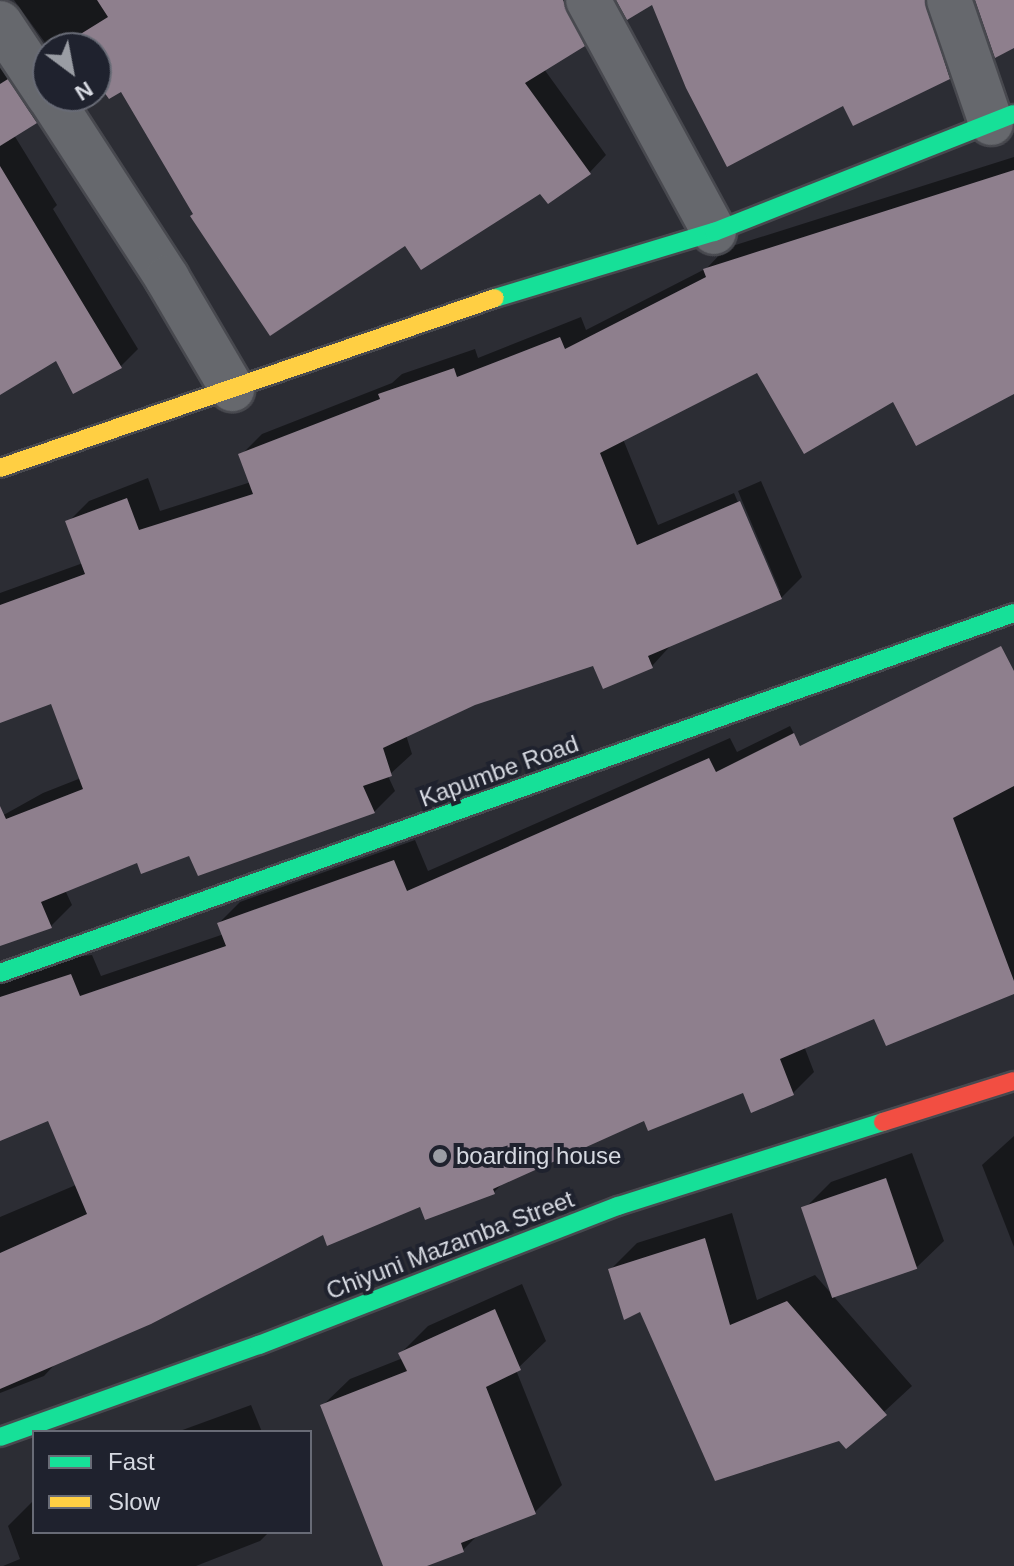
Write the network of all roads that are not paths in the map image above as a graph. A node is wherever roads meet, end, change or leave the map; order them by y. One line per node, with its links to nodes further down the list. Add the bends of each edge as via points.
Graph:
1 (588, 0): 7 (street)
2 (949, 0): 6 (street)
3 (0, 23): 4 (street)
4 (32, 72)
5 (58, 112): 8 (street)
6 (1002, 119): 7 (street)
7 (714, 232): 8 (street, via 441,314)
8 (232, 389): 9 (street)
9 (0, 468)
10 (1014, 613): 11 (street, Kapumbe Road)
11 (0, 973)
12 (1014, 1081): 13 (street, Chiyuni Mazamba Street, via 618,1206 259,1345)
13 (0, 1437)

